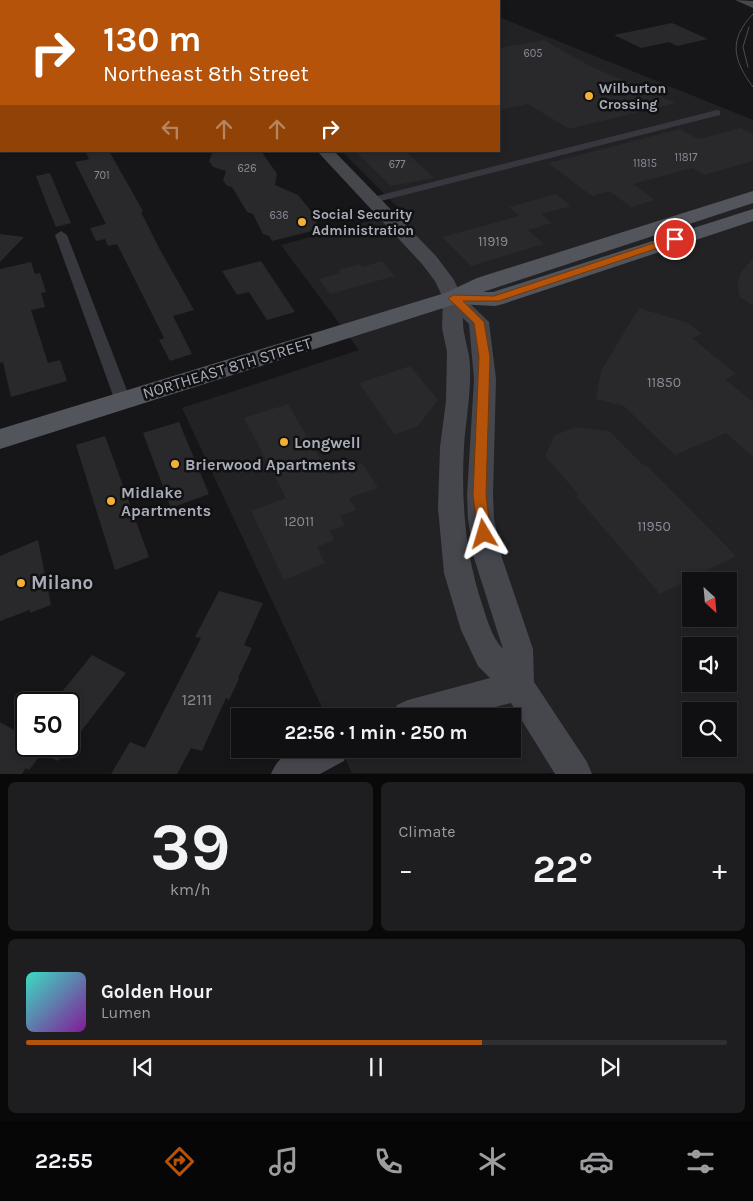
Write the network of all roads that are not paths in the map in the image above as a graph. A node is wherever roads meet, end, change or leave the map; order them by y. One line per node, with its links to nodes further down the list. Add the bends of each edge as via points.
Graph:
1 (741, 0): 2 (main road)
2 (753, 5)
3 (717, 113): 6 (street)
4 (325, 152): 6 (main road)
5 (753, 197): 9 (main road, NORTHEAST 8TH STREET, via 485,283)
6 (373, 200): 9 (main road, via 429,260)
7 (753, 215): 9 (main road, NORTHEAST 8TH STREET, via 495,299)
8 (61, 235): 10 (street)
9 (454, 298): 10 (main road, NORTHEAST 8TH STREET); 12 (main road, via 476,318 482,337 485,379 481,519 488,558 518,649); 12 (main road, via 452,328 459,367 452,447 452,538 458,573 476,630 489,656)
10 (123, 401): 11 (main road, NORTHEAST 8TH STREET)
11 (0, 439)
12 (518, 686): 13 (main road); 16 (main road)
13 (436, 708)
14 (315, 758): 15 (main road)
15 (288, 774)
16 (575, 774)

